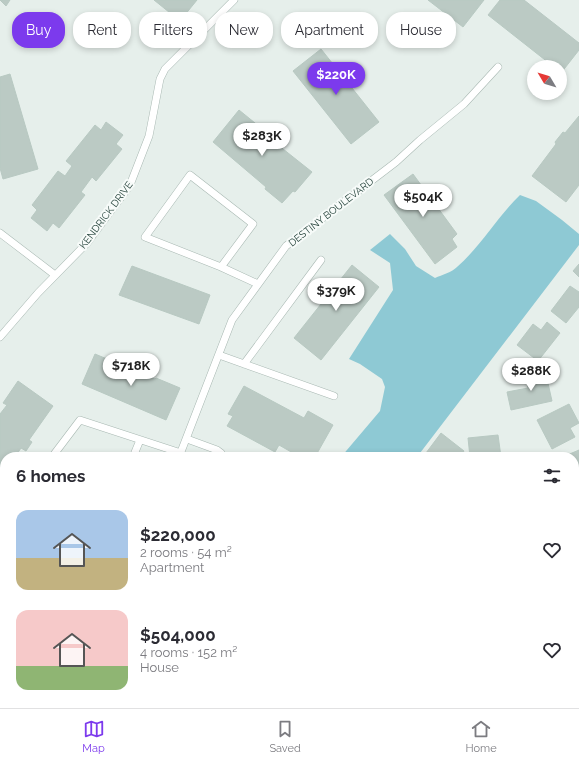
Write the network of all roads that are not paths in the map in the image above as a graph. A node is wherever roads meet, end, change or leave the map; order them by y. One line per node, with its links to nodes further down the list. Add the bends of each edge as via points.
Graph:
1 (234, 0): 6 (lane, KENDRICK DRIVE, via 164,69 149,136 130,185 87,243)
2 (498, 67): 7 (lane, DESTINY BOULEVARD, via 464,104 396,162 286,246)
3 (0, 233): 6 (lane)
4 (321, 260): 10 (lane)
5 (221, 267): 5 (lane, via 253,224 190,175 145,237); 7 (lane)
6 (55, 275): 8 (lane, KENDRICK DRIVE)
7 (258, 284): 9 (lane, DESTINY BOULEVARD, via 232,320)
8 (0, 337)
9 (219, 355): 10 (lane); 12 (lane, DESTINY BOULEVARD)
10 (244, 364): 11 (lane)
11 (334, 396)
12 (187, 439): 17 (lane, DESTINY BOULEVARD); 18 (lane)
13 (140, 440): 14 (lane, via 80,420); 15 (lane); 16 (lane)
14 (56, 452)
15 (135, 452)
16 (172, 452)
17 (181, 452)
18 (219, 452)

